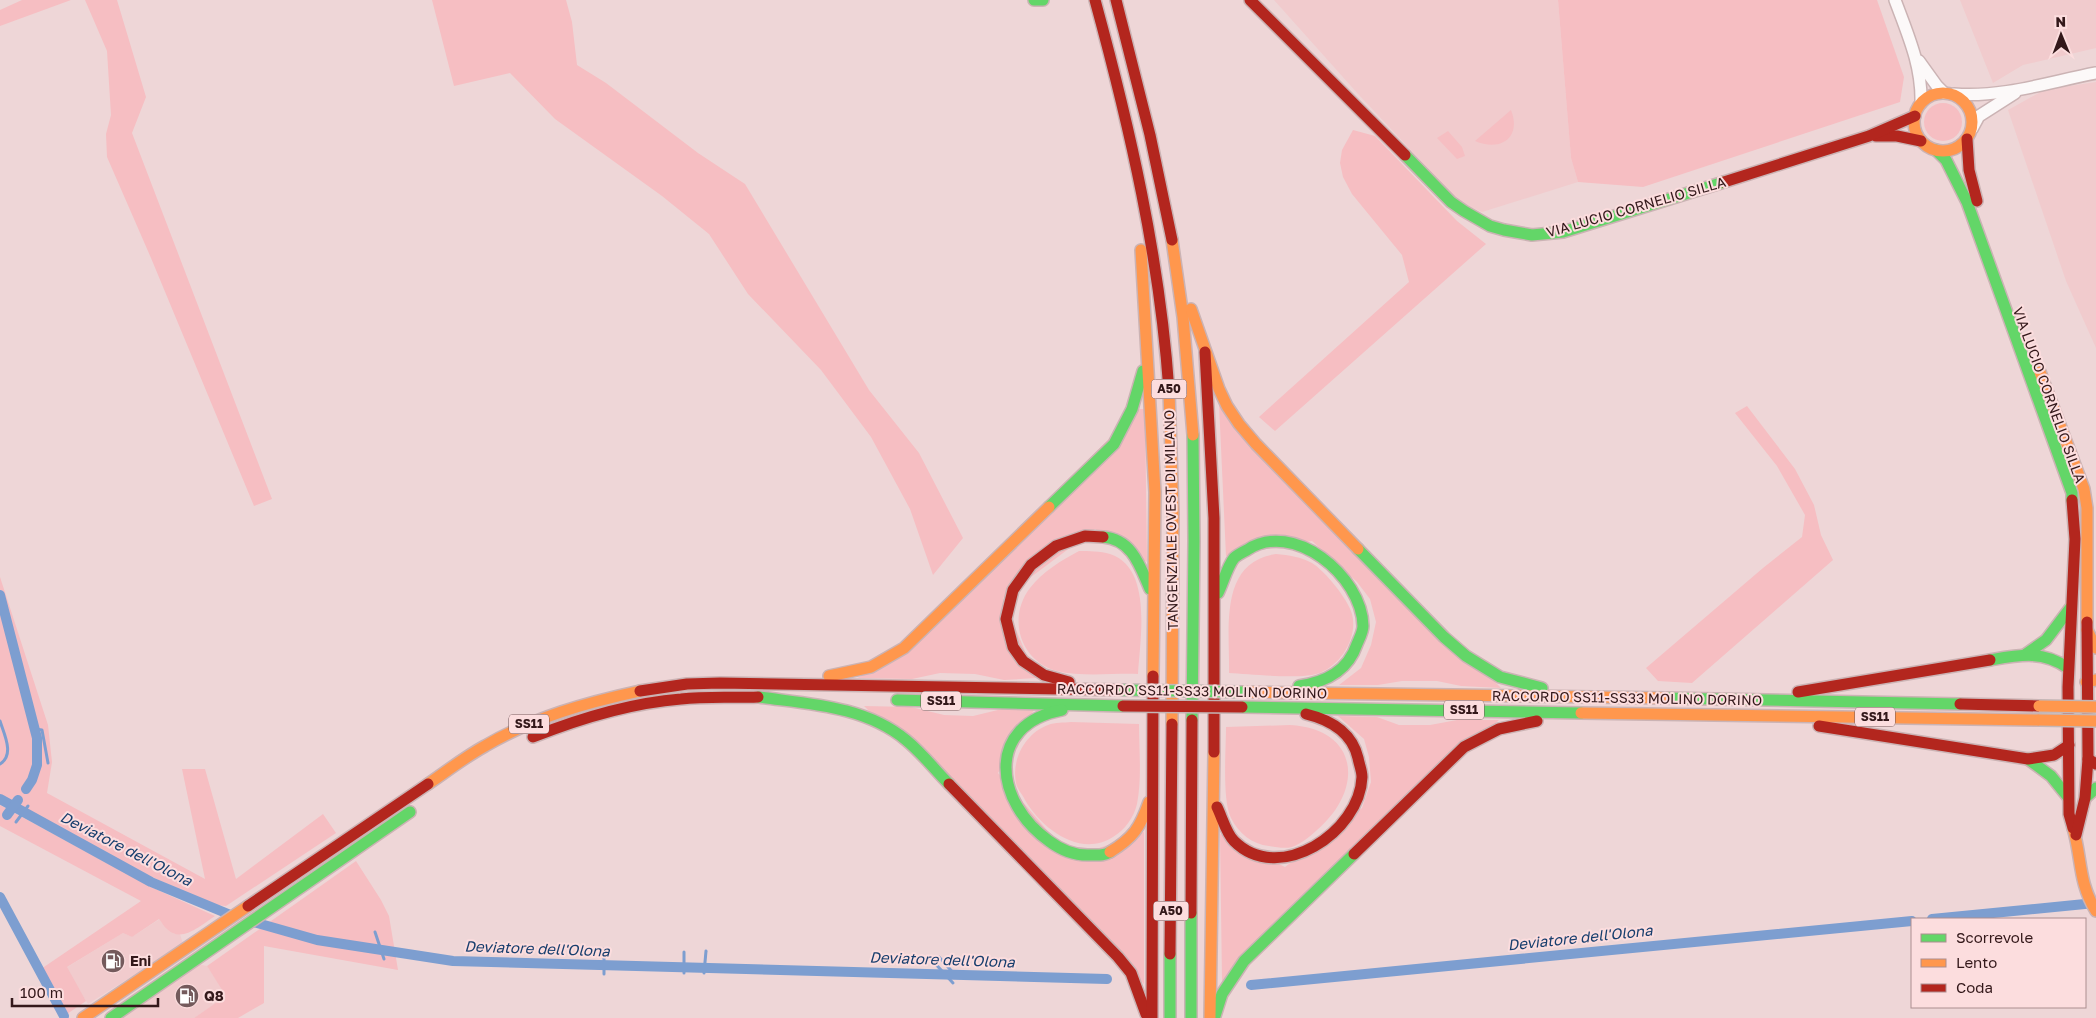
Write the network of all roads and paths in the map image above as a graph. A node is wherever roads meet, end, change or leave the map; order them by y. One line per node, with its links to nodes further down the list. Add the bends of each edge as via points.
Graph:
1 (1034, 0): 2 (main road)
2 (1043, 0)
3 (1095, 0): 17 (main road, TANGENZIALE OVEST DI MILANO / A50)
4 (1116, 0): 18 (main road, TANGENZIALE OVEST DI MILANO / A50, via 1153,142)
5 (1250, 0): 14 (main road, VIA LUCIO CORNELIO SILLA, via 1451,202 1480,223 1515,234 1539,236 1563,232)
6 (1895, 0): 7 (street, VIA LUCIO CORNELIO SILLA)
7 (1917, 57): 10 (street, VIA LUCIO CORNELIO SILLA, via 1937,86); 11 (street, VIA LUCIO CORNELIO SILLA, via 1921,80)
8 (2096, 73): 9 (street)
9 (2018, 90): 10 (street); 13 (street, via 1979,116)
10 (1949, 94): 11 (main road, via 1931,95); 13 (main road, VIA LUCIO CORNELIO SILLA, via 1968,106 1972,118)
11 (1920, 104): 12 (main road, VIA LUCIO CORNELIO SILLA)
12 (1915, 116): 14 (main road, VIA LUCIO CORNELIO SILLA); 15 (main road, via 1915,129)
13 (1969, 134): 16 (main road, via 1955,148); 24 (main road, VIA LUCIO CORNELIO SILLA, via 1967,164 1970,183 2084,489 2088,534)
14 (1869, 136): 15 (main road, VIA LUCIO CORNELIO SILLA, via 1897,136)
15 (1921, 141): 16 (main road, VIA LUCIO CORNELIO SILLA)
16 (1936, 150): 23 (main road, VIA LUCIO CORNELIO SILLA, via 1946,160 1968,202 2072,493 2075,539)
17 (1139, 180): 20 (main road); 61 (main road, TANGENZIALE OVEST DI MILANO / A50, via 1158,284 1172,444)
18 (1177, 267): 19 (main road); 62 (main road, TANGENZIALE OVEST DI MILANO / A50, via 1188,366 1194,502)
19 (1205, 352): 22 (main road, via 1210,403); 34 (main road, via 1227,406 1256,444 1470,661 1518,683)
20 (1146, 359): 21 (main road, via 1155,492); 29 (main road, via 1132,411 1114,444 904,648 850,673)
21 (1153, 605): 31 (main road, via 1146,574 1132,551 1111,538 1096,535 1069,539 1048,551 1024,574 1008,603 1006,629 1016,654 1025,664 1050,678); 50 (main road)
22 (1216, 605): 32 (main road, via 1221,582 1236,556 1260,542 1276,539 1307,546 1332,564 1346,580 1360,607 1362,631 1358,646 1350,662 1332,677 1318,683); 51 (main road)
23 (2071, 607): 26 (main road, via 2046,640); 27 (main road, VIA LUCIO CORNELIO SILLA)
24 (2087, 630): 25 (main road); 28 (main road, VIA LUCIO CORNELIO SILLA)
25 (2096, 648)
26 (2026, 654): 27 (main road, via 2054,658); 36 (main road)
27 (2068, 668): 28 (main road); 30 (main road, VIA LUCIO CORNELIO SILLA)
28 (2091, 681): 30 (main road); 44 (main road, VIA LUCIO CORNELIO SILLA)
29 (759, 684): 31 (main road, RACCORDO SS11-SS33 MOLINO DORINO / SS11); 57 (main road, RACCORDO SS11-SS33 MOLINO DORINO / SS11, via 687,684 612,696 551,715 484,746)
30 (2068, 687): 46 (main road, VIA LUCIO CORNELIO SILLA)
31 (1122, 690): 32 (main road, RACCORDO SS11-SS33 MOLINO DORINO / SS11, bridge)
32 (1242, 692): 34 (main road, RACCORDO SS11-SS33 MOLINO DORINO / SS11)
33 (759, 697): 35 (main road, SS11); 45 (main road, SS11, via 640,704 579,720); 59 (main road, via 868,718 907,741 1118,957 1131,973)
34 (1620, 698): 36 (main road, RACCORDO SS11-SS33 MOLINO DORINO / SS11)
35 (844, 699)
36 (1754, 699): 40 (main road, RACCORDO SS11-SS33 MOLINO DORINO / SS11, bridge)
37 (882, 700): 38 (main road, RACCORDO SS11-SS33 MOLINO DORINO / SS11)
38 (1123, 706): 39 (main road, RACCORDO SS11-SS33 MOLINO DORINO / SS11, bridge); 50 (main road, via 1056,711 1028,722 1009,744 1004,761 1008,791 1024,820 1041,836 1061,850 1088,856 1113,851 1125,844 1144,816)
39 (1242, 707): 41 (main road, RACCORDO SS11-SS33 MOLINO DORINO / SS11); 51 (main road, via 1304,714 1330,722 1353,742 1360,756 1363,770 1361,789 1354,805 1329,836 1296,857 1274,860 1253,856 1233,841 1220,817)
40 (2096, 707)
41 (1686, 714): 42 (main road, RACCORDO SS11-SS33 MOLINO DORINO / SS11); 64 (main road, via 1552,719 1520,723 1480,736 1244,961 1222,994)
42 (1710, 714): 43 (main road, RACCORDO SS11-SS33 MOLINO DORINO / SS11, bridge); 47 (main road, via 1819,726)
43 (2096, 721)
44 (2086, 736): 46 (main road); 48 (main road, VIA LUCIO CORNELIO SILLA)
45 (524, 741)
46 (2069, 745): 47 (main road, via 2054,755); 48 (main road); 52 (main road, VIA LUCIO CORNELIO SILLA)
47 (2028, 759): 52 (main road, via 2054,778)
48 (2092, 761): 53 (main road, VIA LUCIO CORNELIO SILLA)
49 (2096, 788): 53 (main road)
50 (1152, 791): 60 (main road)
51 (1213, 791): 63 (main road)
52 (2068, 798): 55 (main road, VIA LUCIO CORNELIO SILLA)
53 (2085, 798): 55 (main road, VIA LUCIO CORNELIO SILLA)
54 (422, 804): 58 (main road)
55 (2076, 837): 56 (main road, VIA LUCIO CORNELIO SILLA, via 2082,880)
56 (2096, 911)
57 (83, 1018)
58 (111, 1018)
59 (1148, 1018)
60 (1152, 1018)
61 (1170, 1018)
62 (1191, 1018)
63 (1210, 1018)
64 (1215, 1018)

